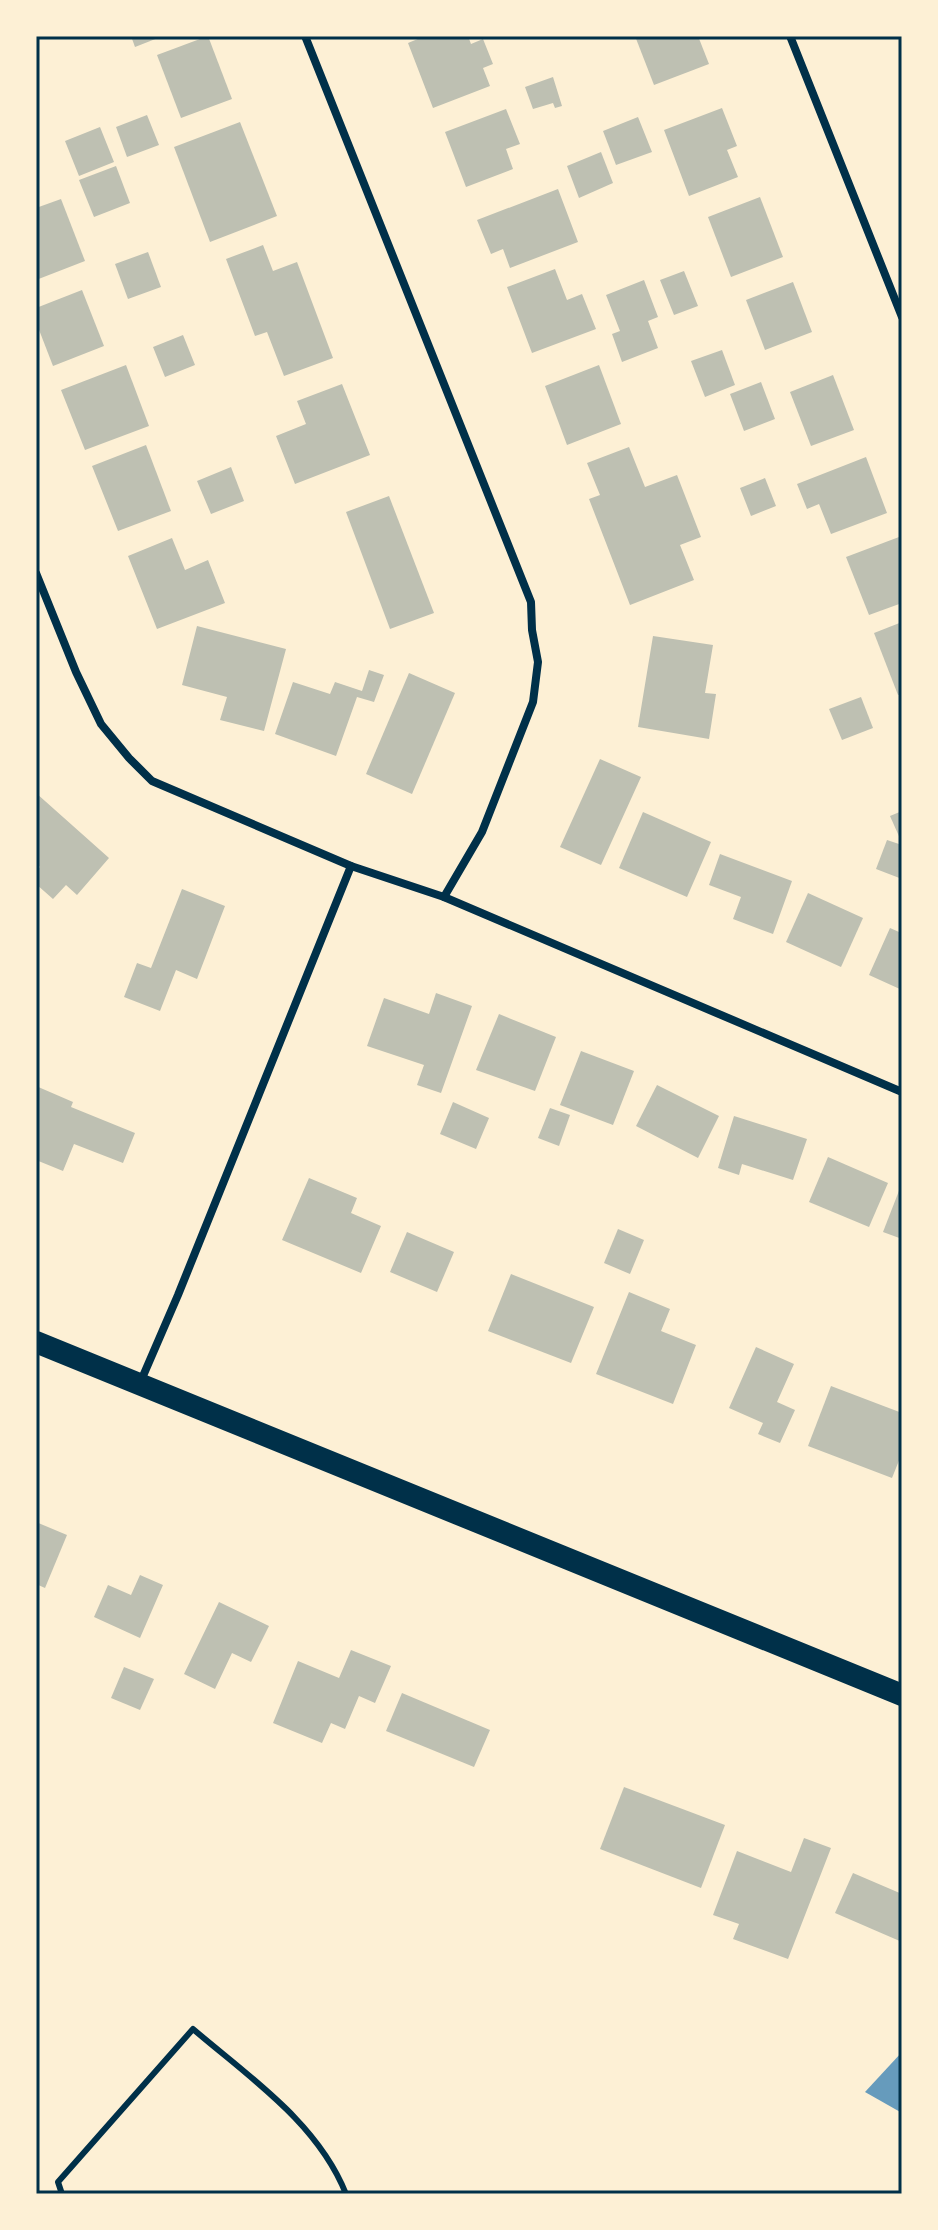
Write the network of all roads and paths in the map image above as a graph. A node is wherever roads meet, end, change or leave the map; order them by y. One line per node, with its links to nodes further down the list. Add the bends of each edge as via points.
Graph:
1 (305, 36): 6 (street, via 531,602 538,662 533,702 482,832)
2 (790, 36): 3 (street)
3 (902, 317)
4 (36, 573): 5 (street, via 101,724 152,781)
5 (351, 866): 6 (street); 9 (street)
6 (444, 897): 7 (street)
7 (902, 1092)
8 (36, 1342): 9 (highway)
9 (140, 1383): 10 (highway)
10 (902, 1695)
11 (62, 2194): 12 (lane, via 58,2182 193,2029 308,2130 336,2168)
12 (346, 2194)

